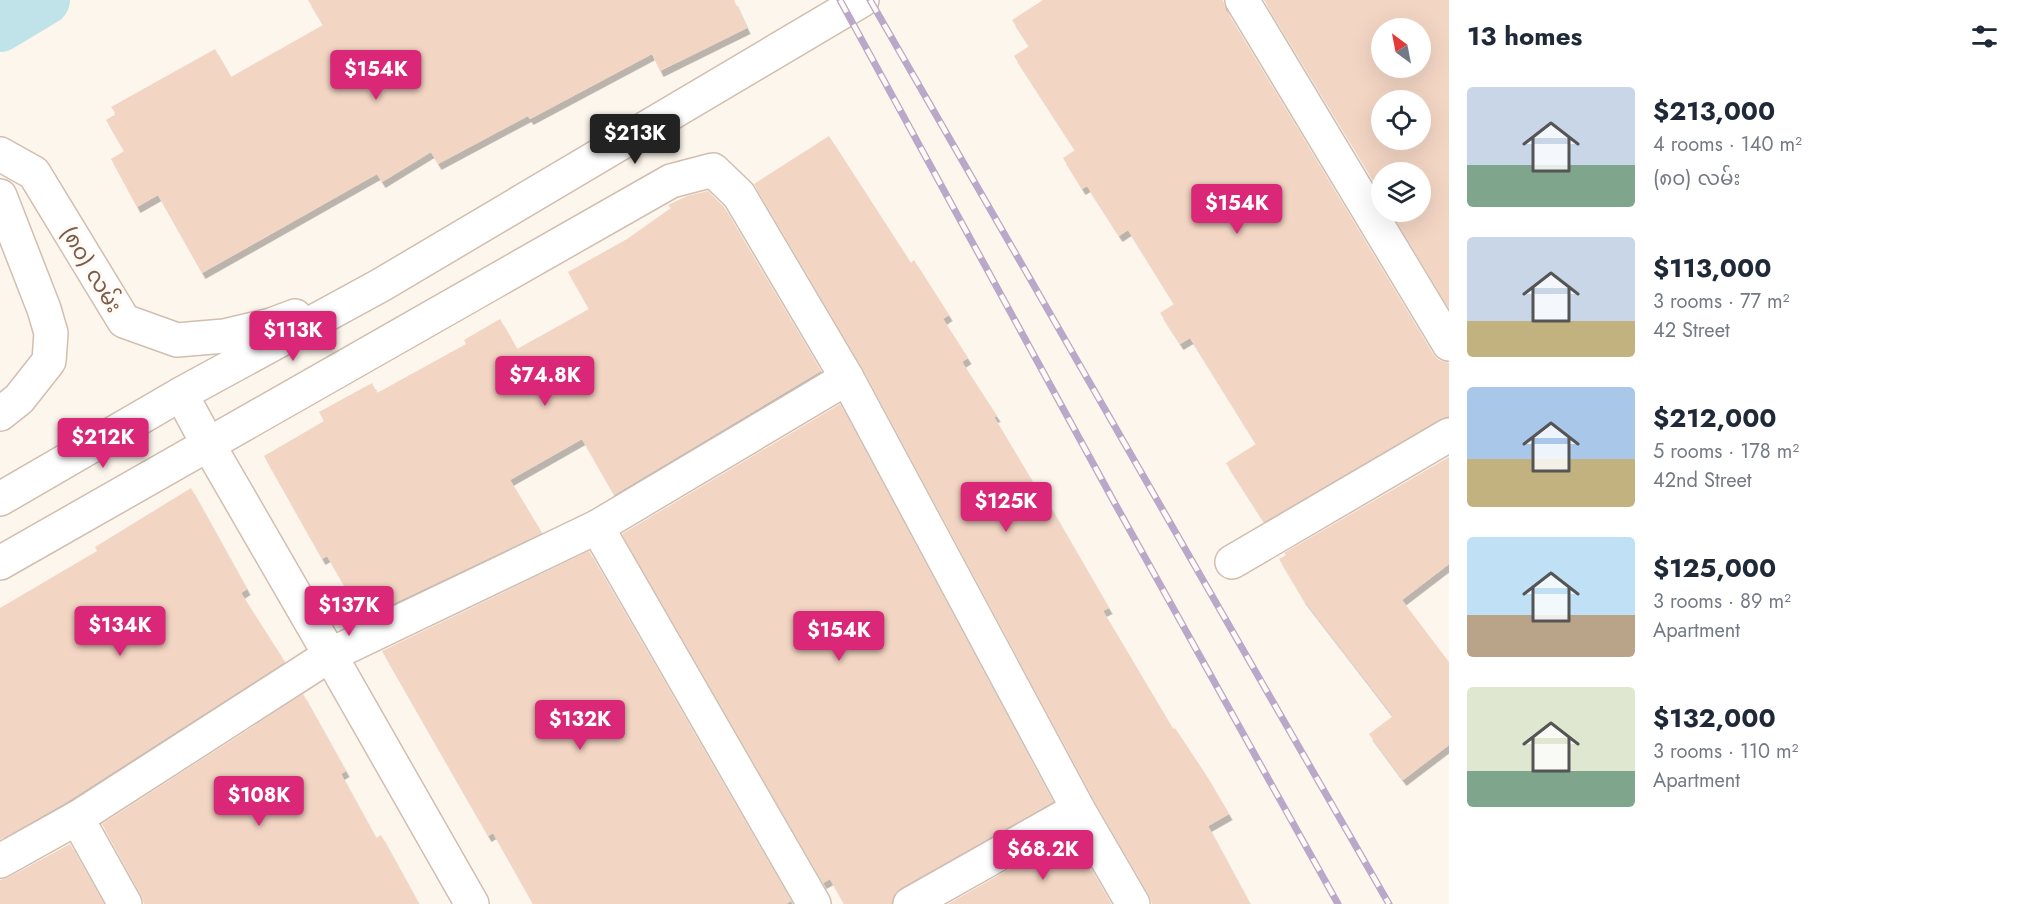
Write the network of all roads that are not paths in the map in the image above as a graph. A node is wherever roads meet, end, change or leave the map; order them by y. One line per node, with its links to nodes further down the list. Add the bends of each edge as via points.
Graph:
1 (862, 0): 5 (street)
2 (1242, 0): 6 (street)
3 (0, 162): 5 (street, (၈၀) လမ်း, via 34,173 124,321 177,340 224,336 271,325)
4 (0, 196): 9 (street, via 51,333 49,361 20,399)
5 (381, 285): 8 (street)
6 (1449, 344)
7 (847, 378): 11 (street, via 739,195 713,170 670,181); 13 (street); 17 (street)
8 (181, 394): 11 (street); 12 (street)
9 (0, 414)
10 (1449, 435): 14 (street)
11 (208, 444): 15 (street); 16 (street)
12 (0, 499)
13 (597, 527): 16 (street); 22 (street)
14 (1232, 562)
15 (0, 563)
16 (330, 655): 18 (street); 21 (street)
17 (1078, 809): 23 (street); 24 (street)
18 (77, 819): 19 (street); 20 (street)
19 (0, 861)
20 (125, 904)
21 (472, 904)
22 (814, 904)
23 (910, 904)
24 (1133, 904)

